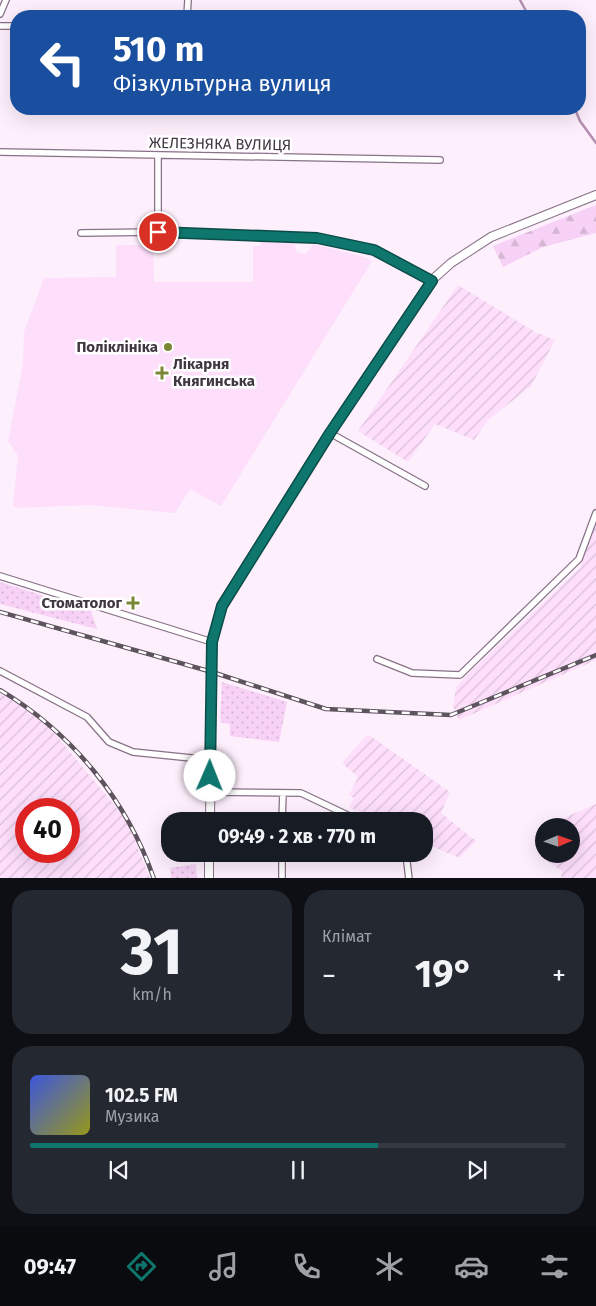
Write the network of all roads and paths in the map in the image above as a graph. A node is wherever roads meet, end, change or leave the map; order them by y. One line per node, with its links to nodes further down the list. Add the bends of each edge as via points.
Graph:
1 (6, 0): 2 (street)
2 (0, 14)
3 (0, 152): 4 (street, ЖЕЛЕЗНЯКА ВУЛИЦЯ)
4 (158, 155): 5 (street, ЖЕЛЕЗНЯКА ВУЛИЦЯ); 8 (street)
5 (440, 160)
6 (596, 195): 9 (street, via 492,237 451,263)
7 (80, 232): 8 (street)
8 (158, 232): 9 (street, via 317,238 374,250)
9 (432, 281): 10 (street)
10 (330, 433): 11 (street); 14 (street, via 222,606)
11 (425, 486)
12 (596, 513): 15 (street, via 579,559 460,675 412,673)
13 (0, 576): 14 (street)
14 (212, 642): 17 (street)
15 (377, 659)
16 (0, 671): 17 (street, via 87,717 109,742 133,752)
17 (211, 760): 18 (street)
18 (210, 792): 19 (street); 20 (street)
19 (282, 793): 21 (street); 22 (street, via 301,793)
20 (210, 812)
21 (282, 812)
22 (341, 812)
23 (209, 862): 26 (street)
24 (282, 862): 27 (street)
25 (407, 862): 28 (street)
26 (209, 878)
27 (282, 878)
28 (409, 878)

